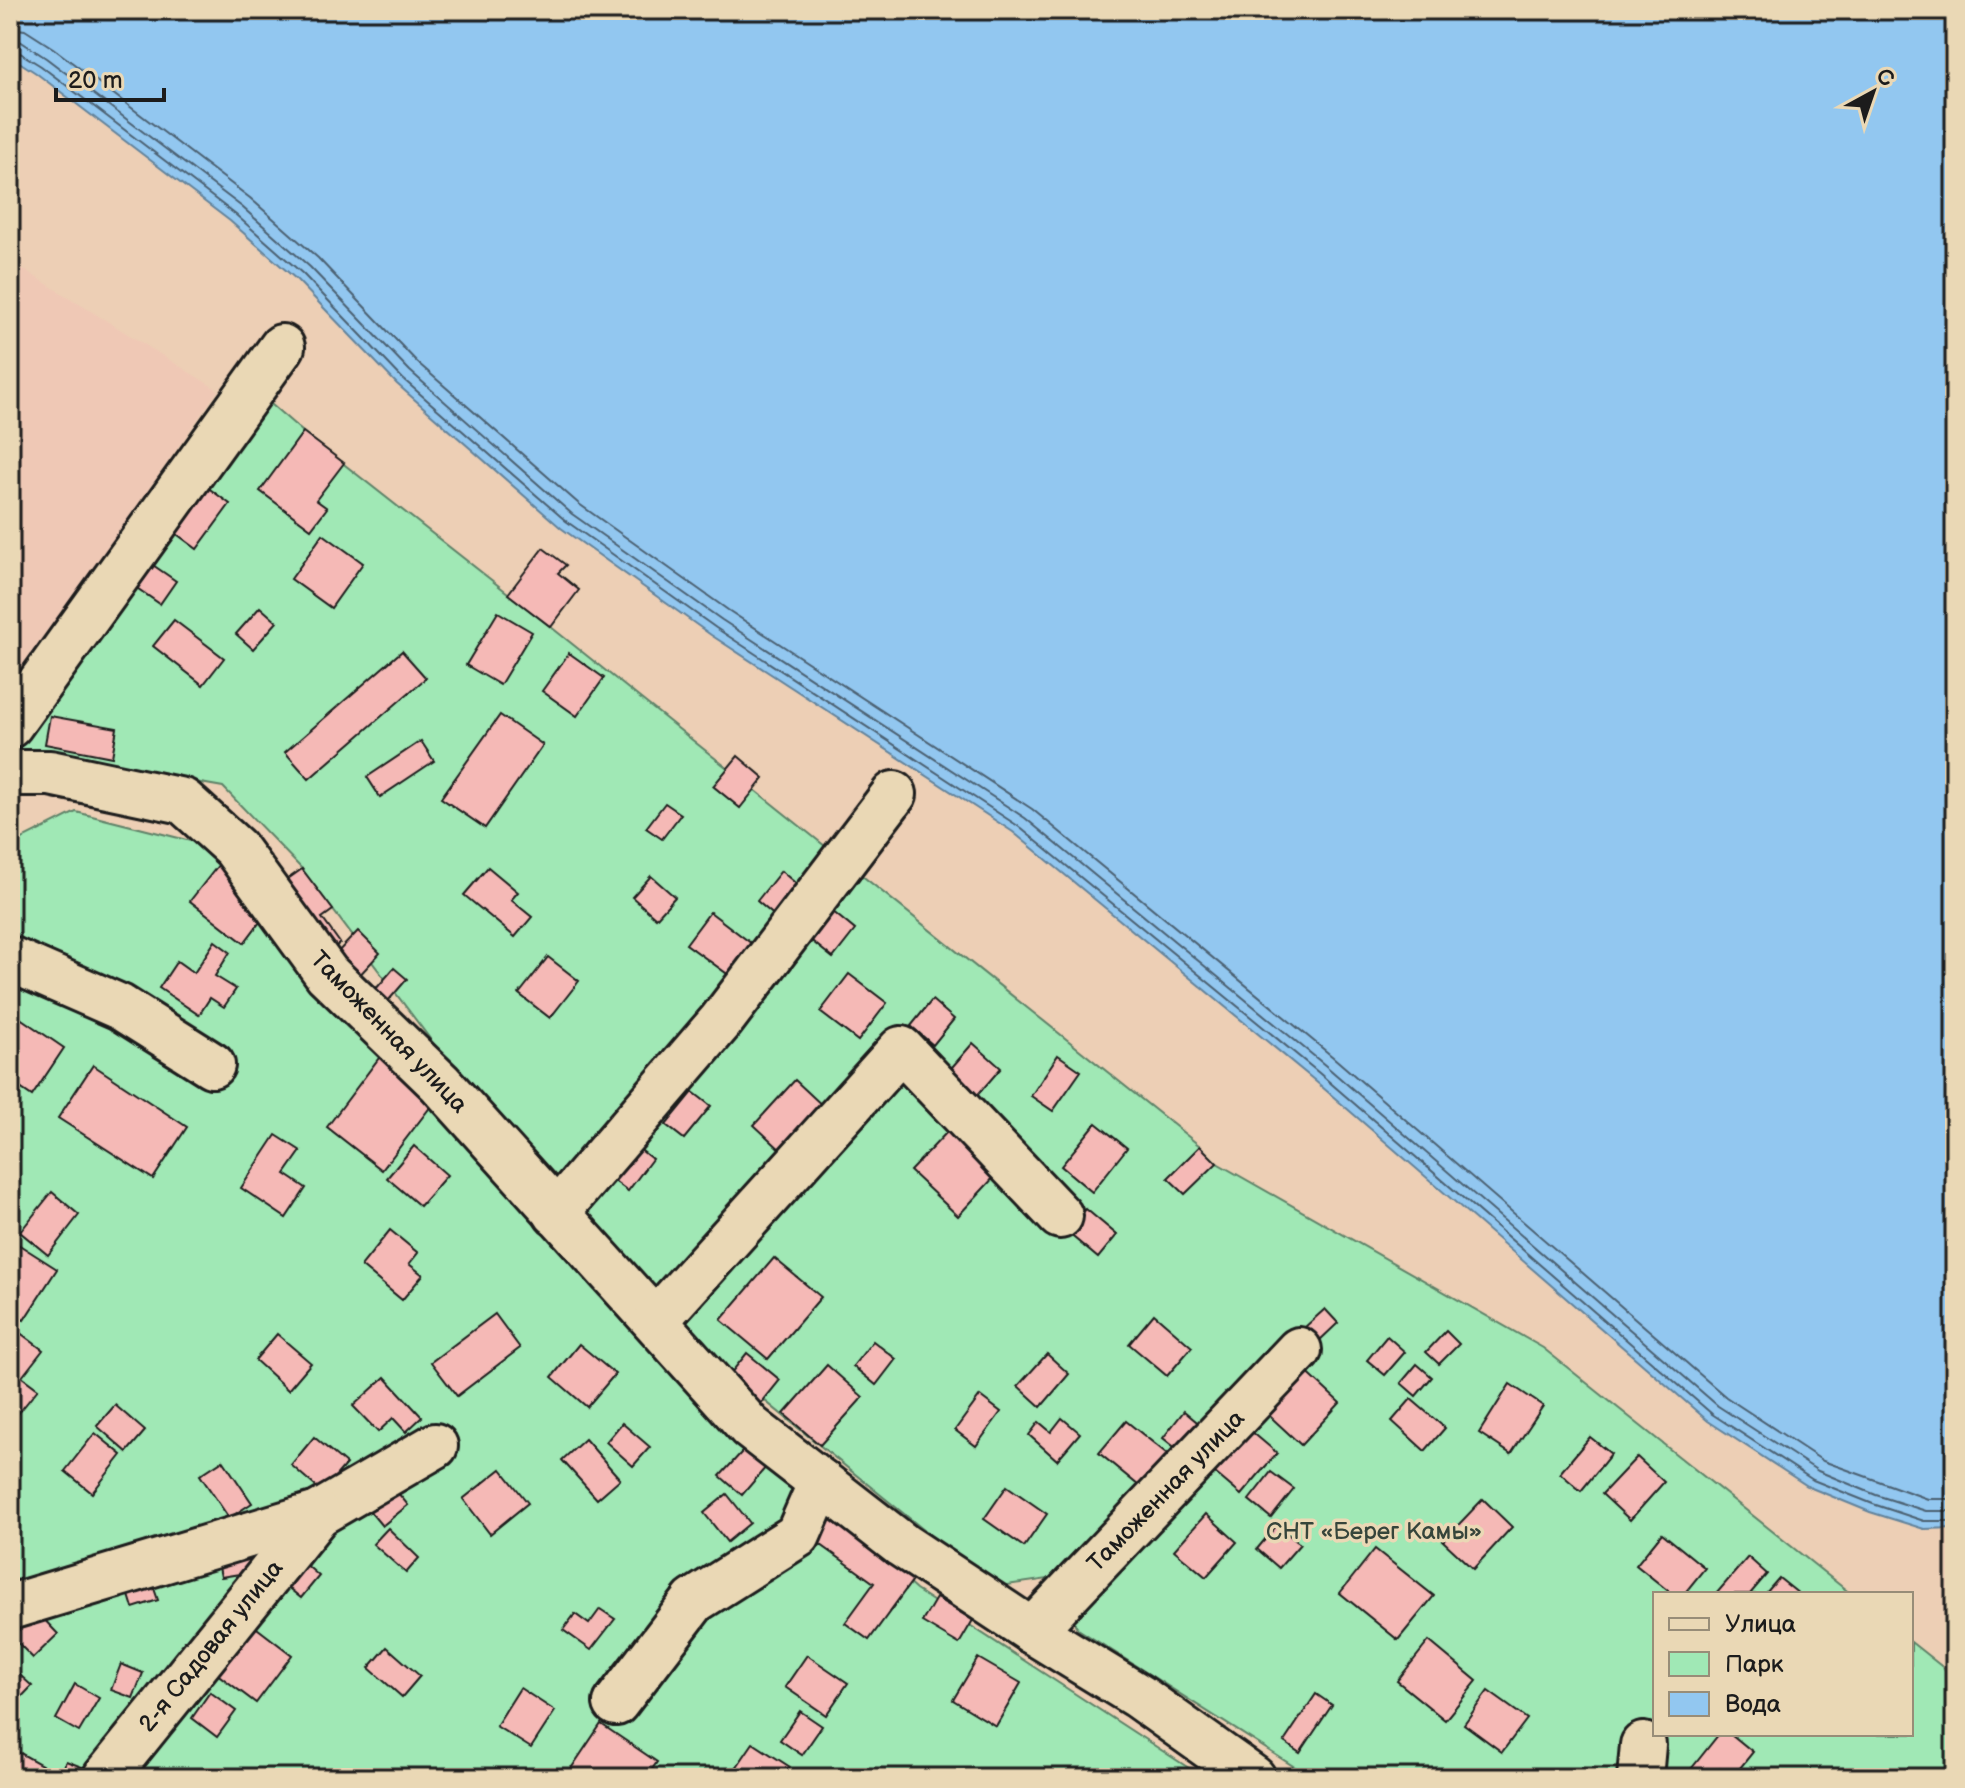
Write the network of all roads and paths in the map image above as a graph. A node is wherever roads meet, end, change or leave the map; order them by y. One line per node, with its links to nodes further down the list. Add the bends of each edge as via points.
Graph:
1 (282, 347): 2 (street)
2 (10, 725)
3 (10, 773): 7 (street, Таможенная улица, via 50,773 183,801 235,848 327,974 440,1083)
4 (894, 794): 7 (street, via 721,1021)
5 (10, 959): 6 (street, via 120,1007)
6 (212, 1065)
7 (556, 1213): 9 (street, Таможенная улица)
8 (1060, 1216): 9 (street, via 901,1049)
9 (656, 1320): 12 (street, Таможенная улица, via 750,1427)
10 (1299, 1350): 15 (street, Таможенная улица)
11 (435, 1446): 13 (street)
12 (821, 1482): 15 (street, Таможенная улица, via 902,1545); 16 (street, via 798,1535 694,1601)
13 (318, 1514): 14 (street); 17 (street, 2-я Садовая улица)
14 (10, 1607)
15 (1032, 1631): 18 (street, Таможенная улица, via 1138,1696)
16 (616, 1703)
17 (105, 1778)
18 (1253, 1778)

